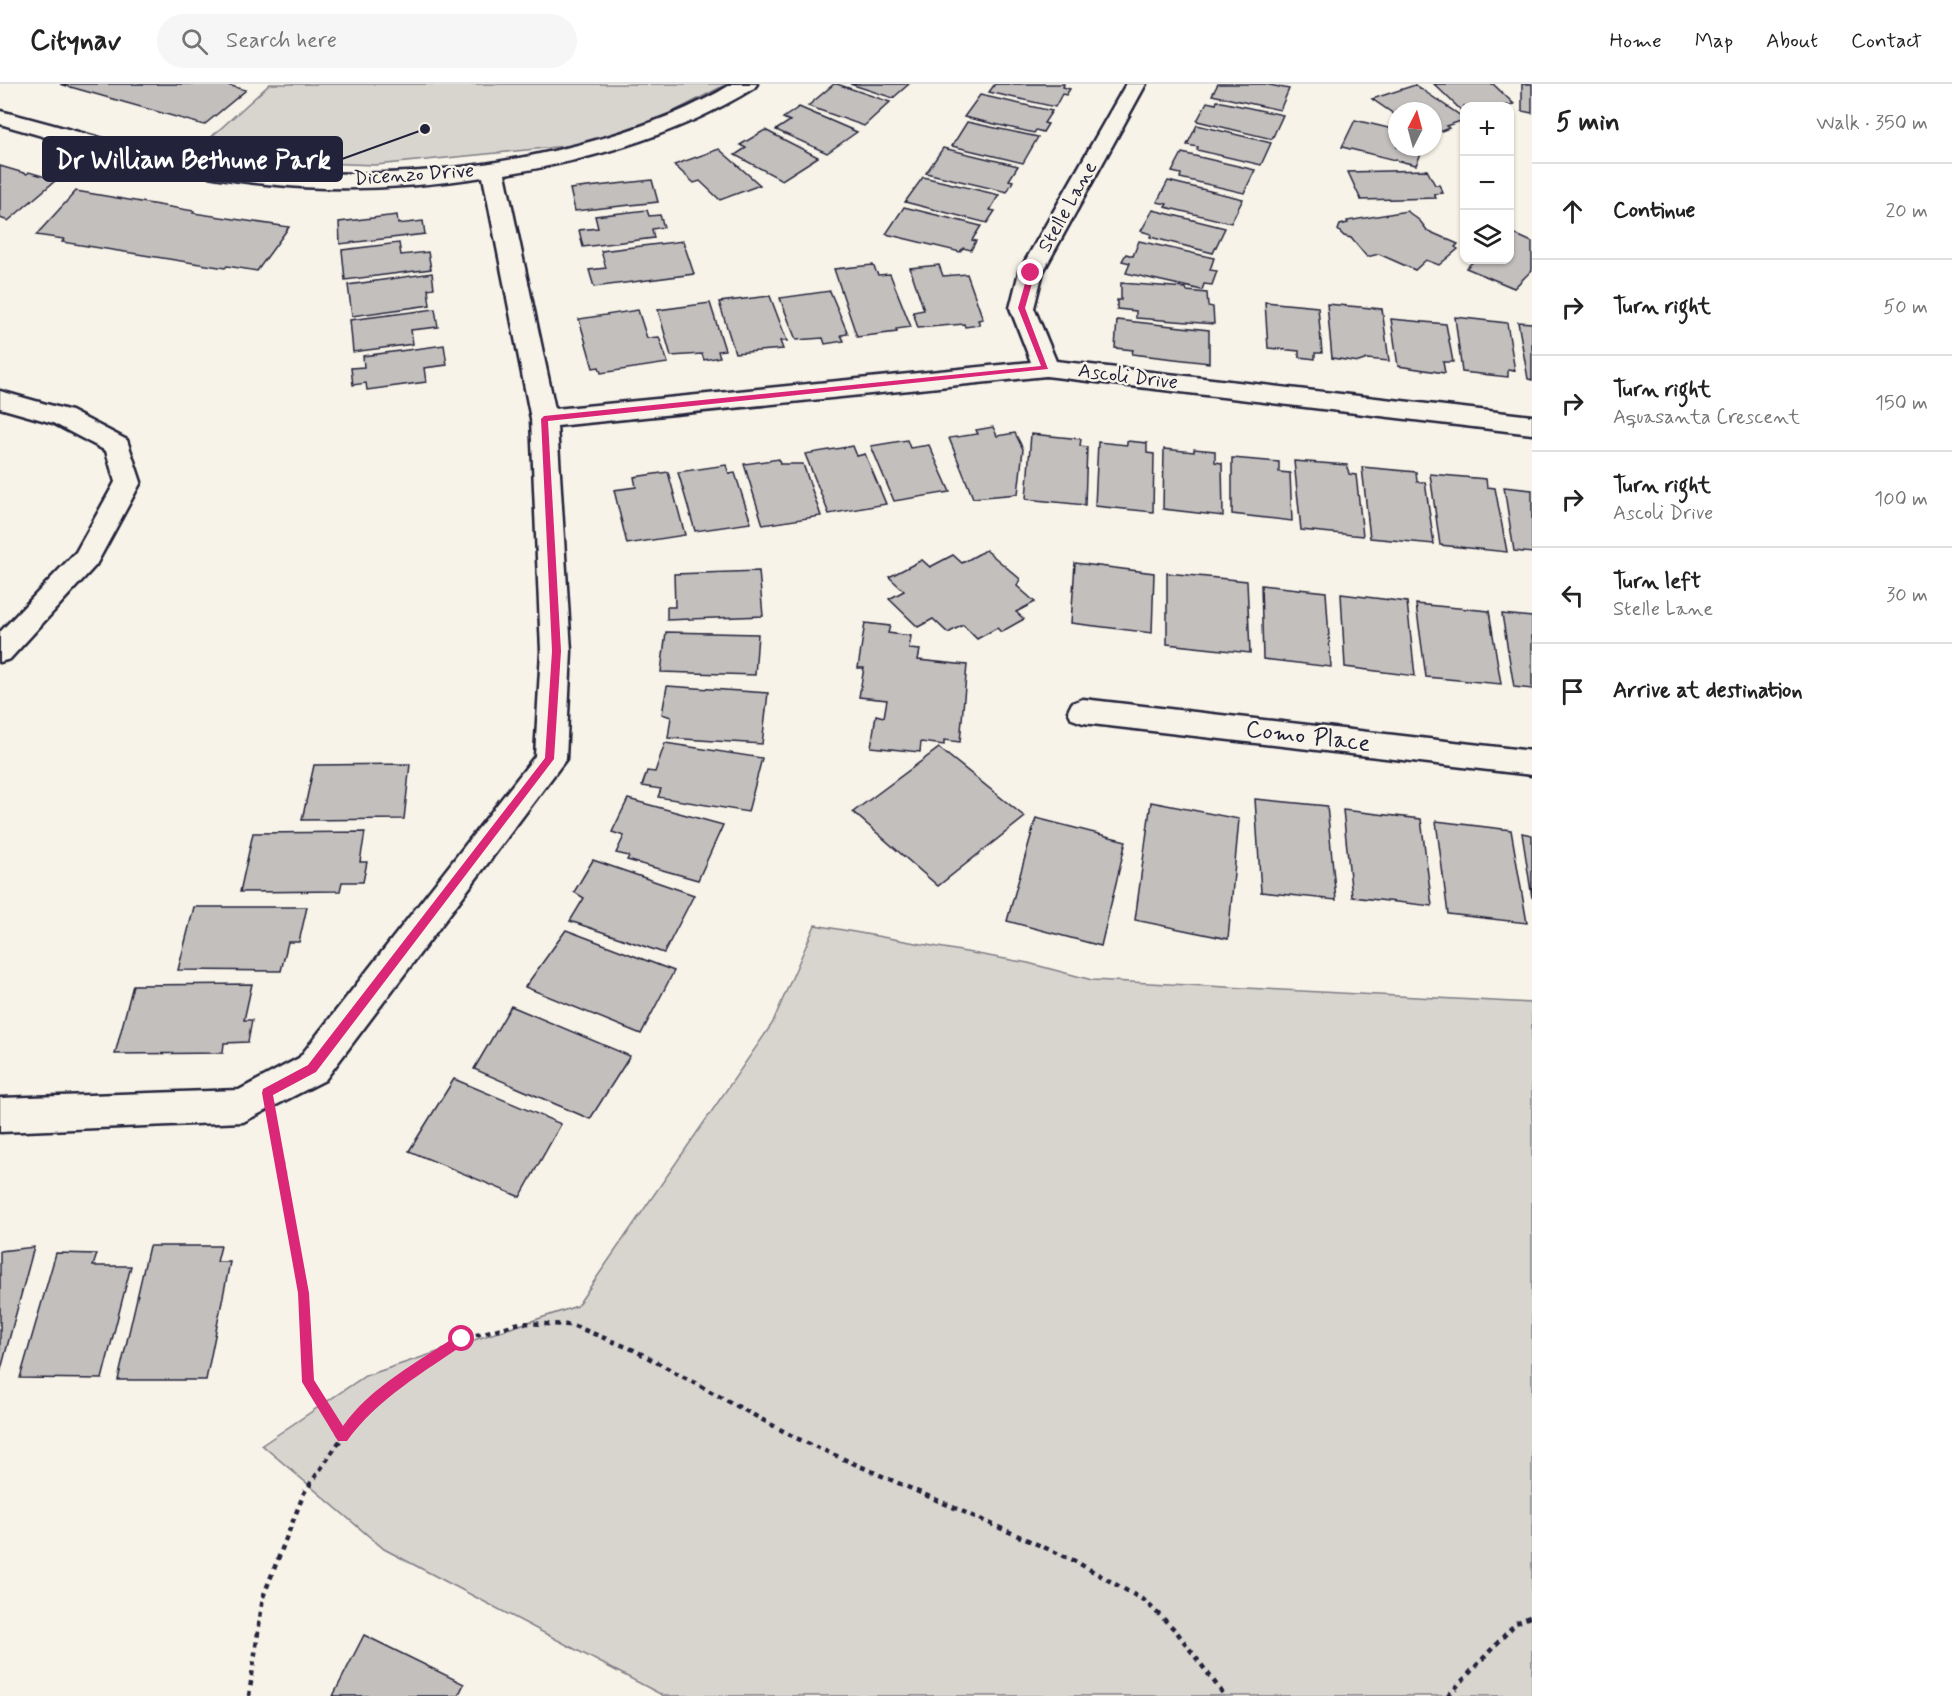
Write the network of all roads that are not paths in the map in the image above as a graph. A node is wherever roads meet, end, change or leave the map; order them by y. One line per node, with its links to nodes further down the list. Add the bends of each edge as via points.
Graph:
1 (747, 84): 4 (street, Dicenzo Drive, via 701,111 630,136 559,157)
2 (1136, 84): 5 (street, Stelle Lane, via 1031,273 1022,308)
3 (0, 117): 4 (street, Dicenzo Drive, via 208,170 305,181)
4 (493, 170): 7 (street)
5 (1046, 368): 7 (street, Ascoli Drive); 8 (street, Ascoli Drive)
6 (0, 399): 9 (street, via 62,417 118,446 128,482 86,558)
7 (544, 419): 12 (street, via 556,651 550,759 312,1069 243,1106)
8 (1532, 425)
9 (0, 651)
10 (1083, 711): 11 (street, Como Place)
11 (1532, 764)
12 (0, 1115)

